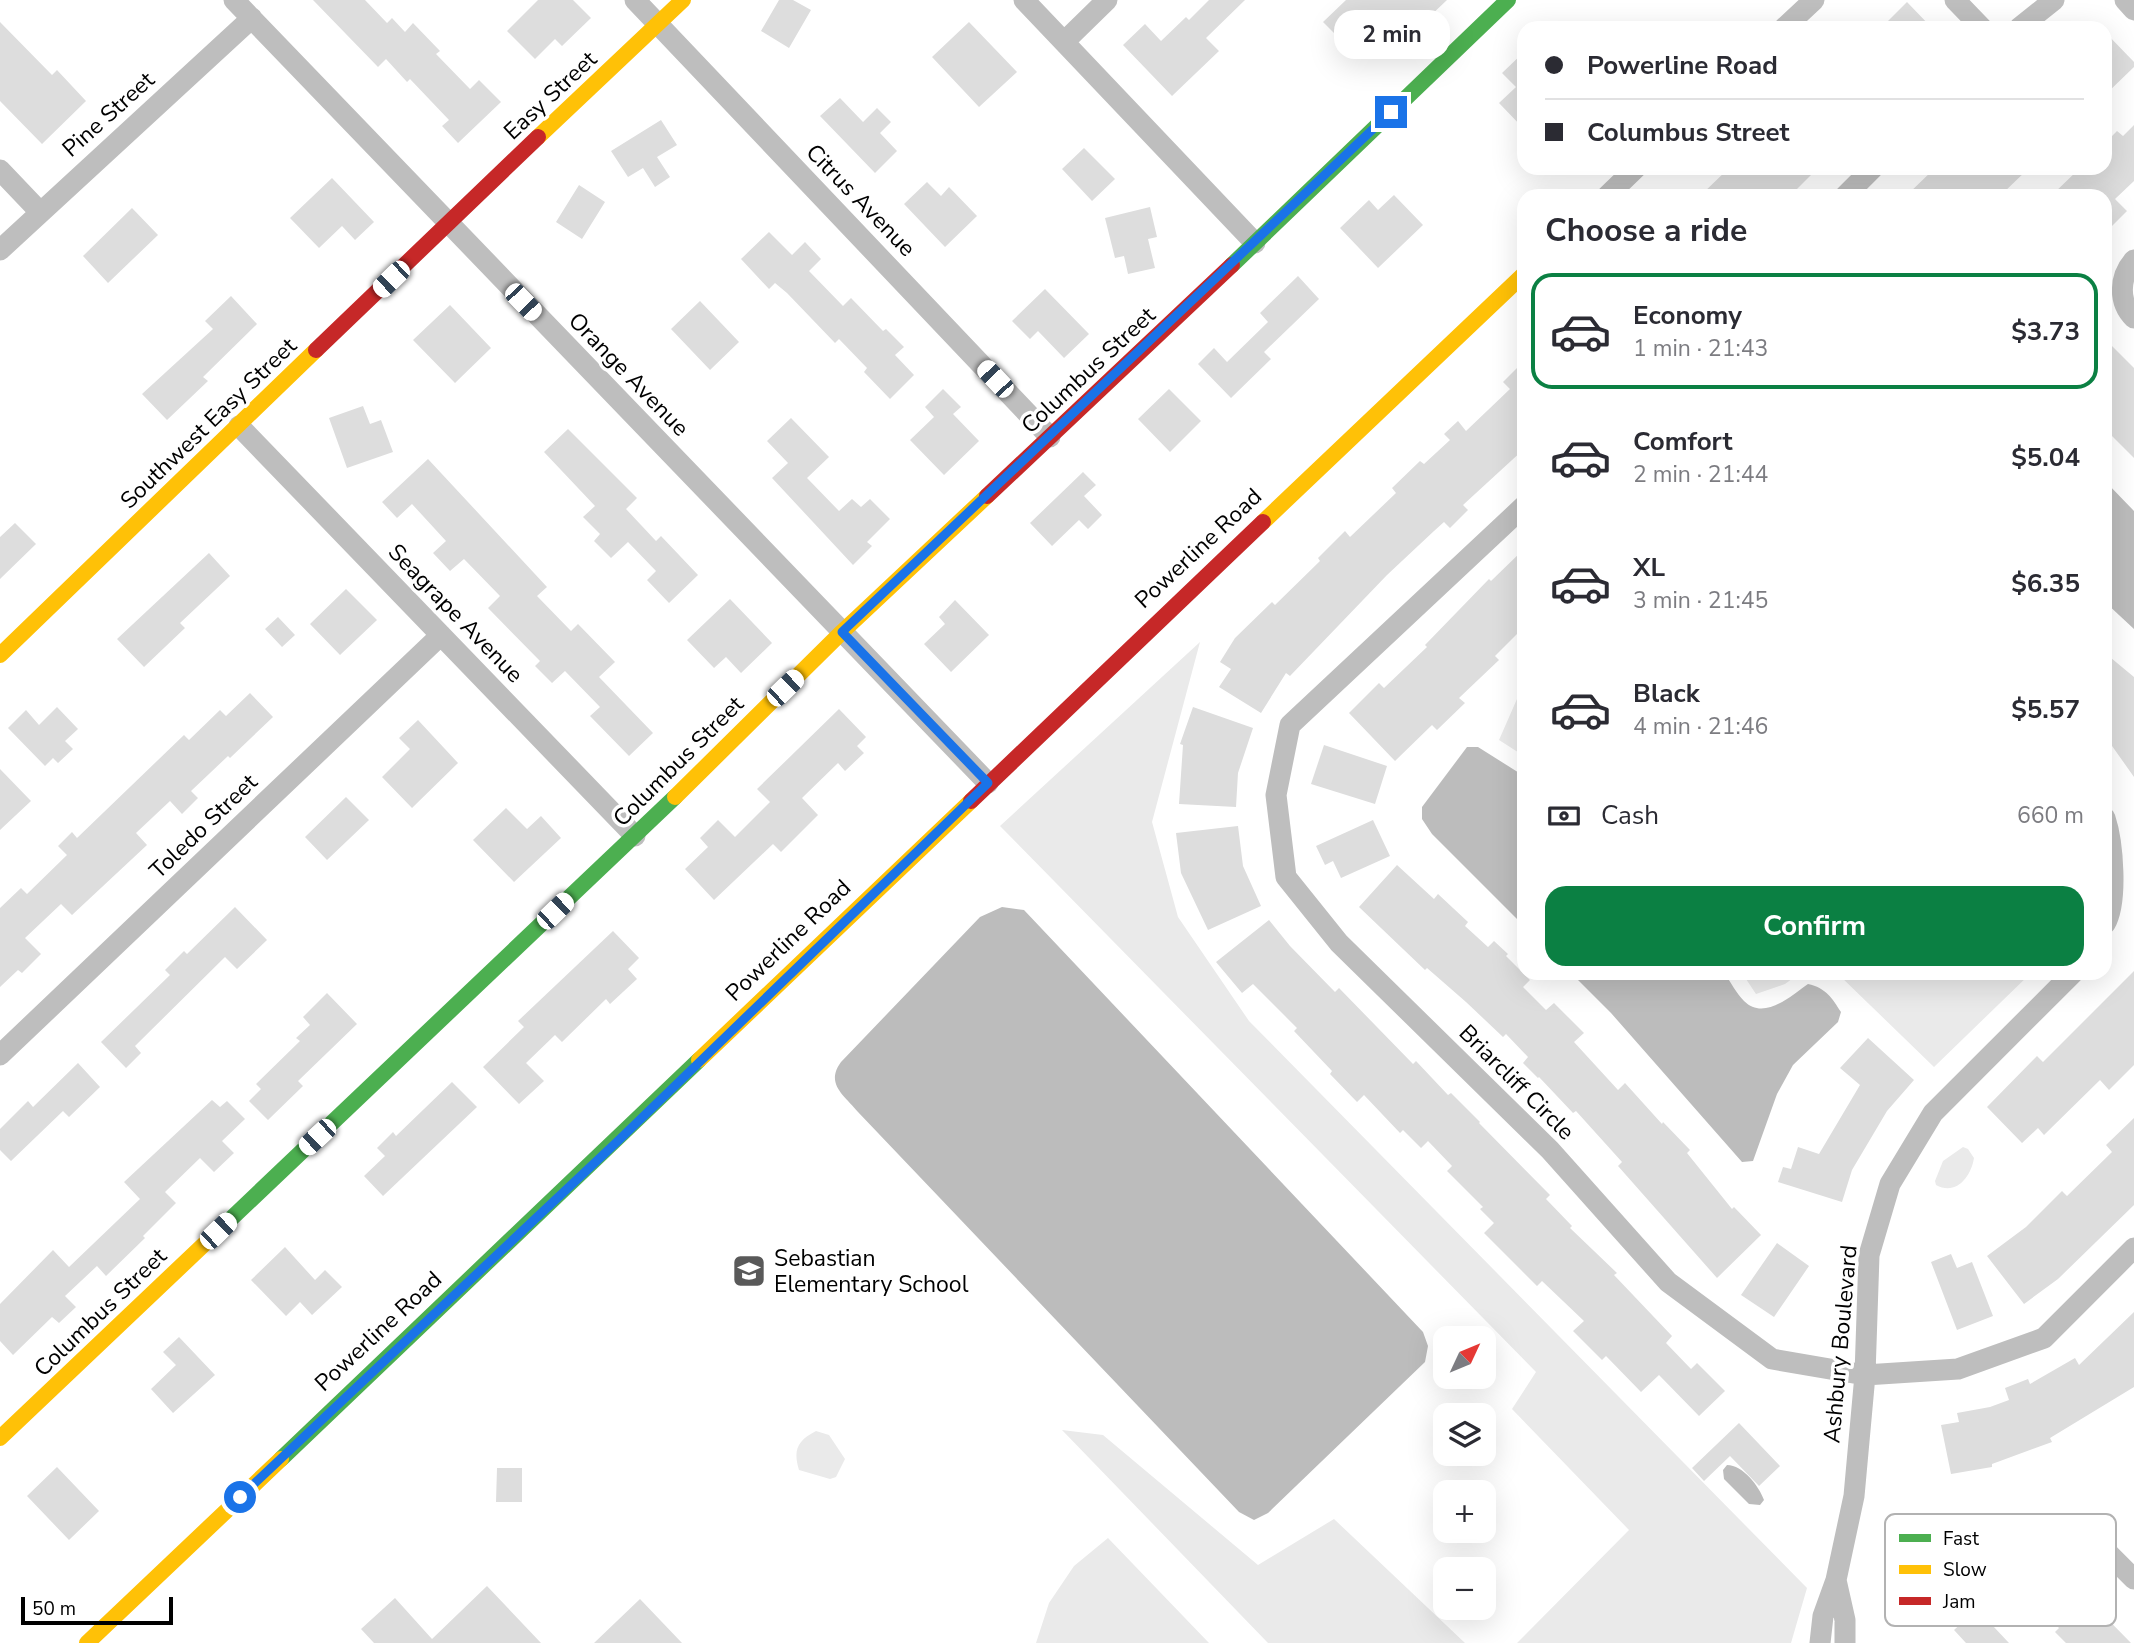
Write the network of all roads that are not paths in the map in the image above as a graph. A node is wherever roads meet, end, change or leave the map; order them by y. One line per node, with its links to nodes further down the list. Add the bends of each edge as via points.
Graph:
1 (234, 0): 12 (street, Orange Avenue)
2 (635, 0): 16 (street, Citrus Avenue)
3 (683, 0): 16 (street, Easy Street)
4 (1024, 0): 17 (street)
5 (1107, 0): 17 (street)
6 (1508, 0): 25 (street, Columbus Street)
7 (1814, 0): 13 (street)
8 (1955, 0): 14 (street)
9 (2054, 0): 15 (street)
10 (2125, 0): 11 (street)
11 (2134, 10)
12 (252, 18): 23 (street, Pine Street); 24 (street, Orange Avenue)
13 (1792, 21)
14 (1975, 21)
15 (2028, 21)
16 (657, 24): 24 (street, Easy Street); 31 (street, Citrus Avenue)
17 (1063, 42): 25 (street)
18 (0, 170): 23 (street)
19 (1629, 175): 21 (street)
20 (1866, 175): 22 (street)
21 (1614, 189)
22 (1852, 189)
23 (40, 212): 26 (street, Pine Street)
24 (447, 224): 30 (street, Southwest Easy Street); 33 (street, Orange Avenue)
25 (1255, 243): 31 (street, Columbus Street)
26 (0, 250)
27 (2134, 260): 29 (street, via 2121,288 2127,311)
28 (1517, 281): 36 (street, Powerline Road)
29 (2134, 318)
30 (239, 426): 34 (street, Seagrape Avenue); 35 (street, Southwest Easy Street)
31 (1050, 437): 33 (street, Columbus Street)
32 (1517, 513): 43 (street, Briarcliff Circle, via 1290,725 1276,795 1286,877 1339,943 1550,1150 1668,1282 1772,1360)
33 (842, 632): 36 (street, Orange Avenue); 37 (street, Columbus Street)
34 (441, 635): 37 (street, Seagrape Avenue); 41 (street, Toledo Street)
35 (0, 655)
36 (988, 783): 48 (street, Powerline Road)
37 (635, 836): 44 (street, Columbus Street)
38 (2112, 856): 39 (street)
39 (2112, 880)
40 (2066, 980): 43 (street, Ashbury Boulevard, via 1933,1113 1890,1184 1870,1255)
41 (0, 1055)
42 (2134, 1248): 43 (street, Briarcliff Circle, via 2044,1338 1958,1369)
43 (1865, 1375): 47 (street, Ashbury Boulevard, via 1854,1496)
44 (0, 1438)
45 (2116, 1561): 46 (street)
46 (2134, 1579)
47 (1836, 1580): 49 (street, Ashbury Boulevard, via 1823,1616); 50 (street, Ashbury Boulevard)
48 (88, 1643)
49 (1820, 1643)
50 (1845, 1643)

